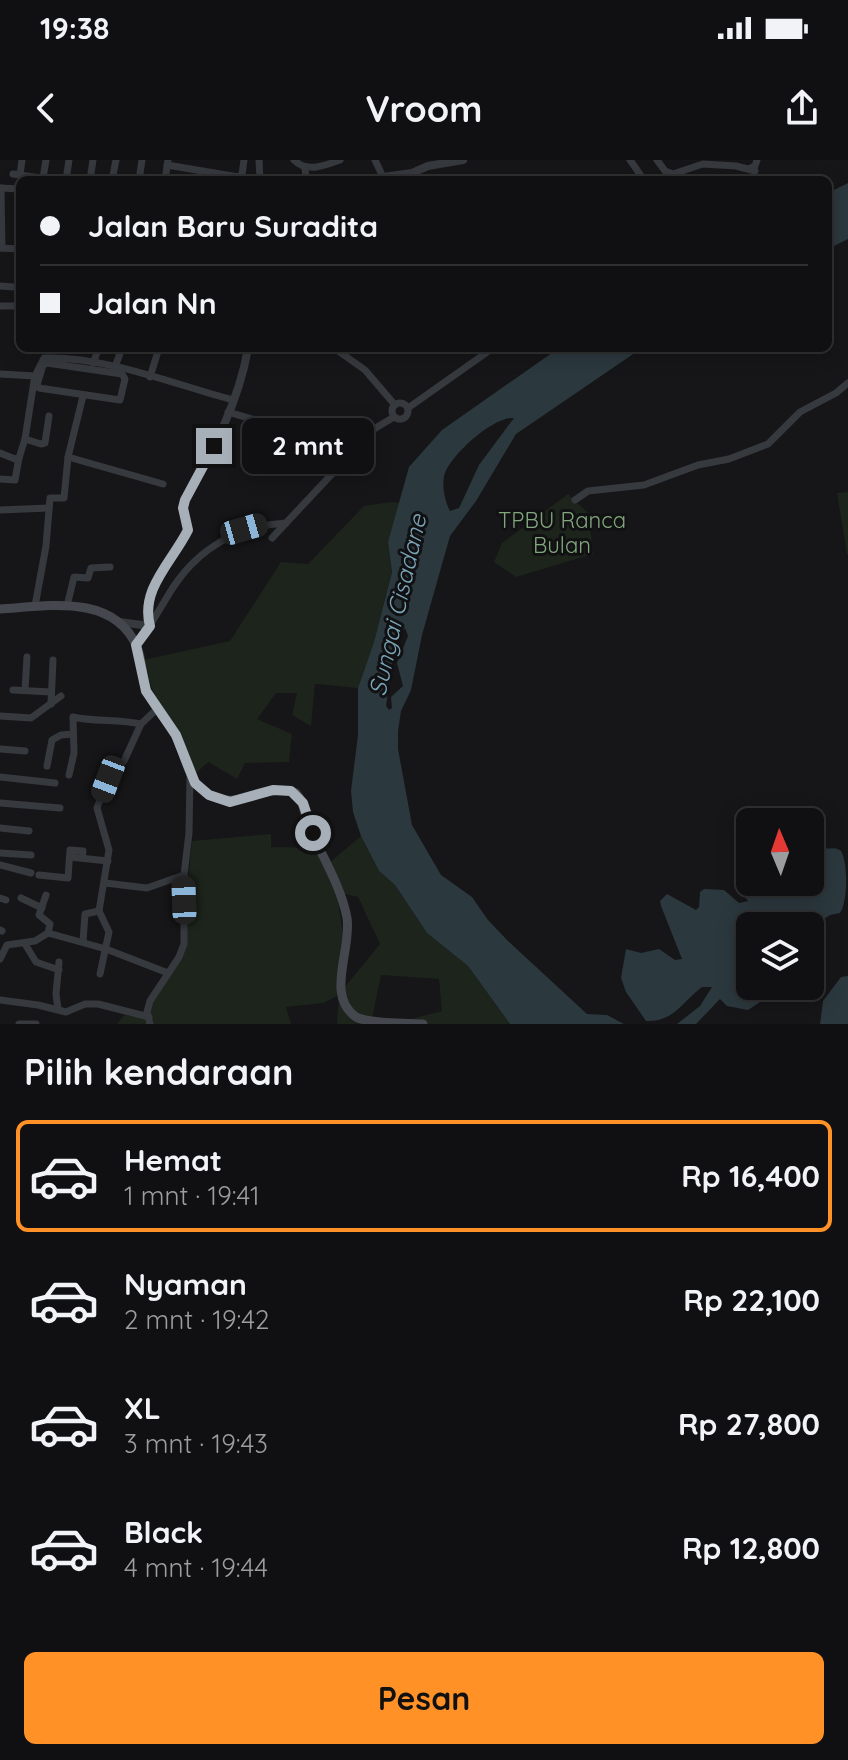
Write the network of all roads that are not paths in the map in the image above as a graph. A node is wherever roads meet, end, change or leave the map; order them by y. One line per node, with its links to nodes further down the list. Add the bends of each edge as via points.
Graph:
1 (22, 160): 10 (street, via 16,174)
2 (294, 160): 9 (street)
3 (340, 160): 9 (street)
4 (463, 160): 13 (street)
5 (657, 160): 8 (street, via 673,174)
6 (757, 160): 8 (street, via 752,170)
7 (168, 162): 11 (street)
8 (703, 162)
9 (305, 167): 12 (street)
10 (30, 176)
11 (233, 176)
12 (306, 176)
13 (394, 176)
14 (1, 188): 15 (street)
15 (1, 248)
16 (0, 286): 17 (street)
17 (14, 287)
18 (43, 352): 26 (street)
19 (69, 352): 27 (street)
20 (97, 352): 28 (street)
21 (121, 352): 29 (street)
22 (158, 352): 32 (street)
23 (247, 352): 35 (street)
24 (340, 352): 36 (street, via 365,370)
25 (487, 352): 37 (street)
26 (44, 358): 27 (street); 31 (street)
27 (68, 360): 28 (street)
28 (93, 363): 29 (street)
29 (115, 367): 32 (street)
30 (0, 374): 31 (street)
31 (37, 376): 34 (street, via 39,388); 34 (street, via 47,363 125,377 119,401); 42 (street)
32 (150, 377): 35 (street)
33 (848, 383): 48 (street, via 800,412 768,444 644,485 588,491)
34 (83, 396): 44 (street)
35 (233, 400): 38 (street)
36 (395, 405): 37 (street); 40 (street)
37 (408, 408): 40 (street, via 406,417)
38 (228, 412): 41 (street); 58 (street, via 185,500 188,530 154,585)
39 (49, 416): 42 (street, via 45,443)
40 (394, 417): 51 (street, via 374,429)
41 (262, 422)
42 (25, 439): 45 (street)
43 (0, 453): 45 (street)
44 (68, 457): 47 (street); 49 (street, via 64,498 50,498)
45 (19, 458): 46 (street, via 15,480)
46 (0, 479)
47 (163, 484)
48 (575, 500)
49 (49, 508): 50 (street); 54 (street)
50 (0, 510)
51 (286, 523): 52 (street); 58 (street, via 244,529 206,552 175,585)
52 (272, 538)
53 (110, 567): 55 (street, via 91,568 88,578 74,577)
54 (35, 606): 55 (main road); 56 (main road)
55 (67, 606): 57 (main road, via 97,610)
56 (0, 609)
57 (119, 622): 58 (street); 59 (main road)
58 (150, 626): 59 (street)
59 (136, 645): 67 (main road, via 146,691)
60 (27, 657): 63 (street)
61 (53, 660): 64 (street)
62 (13, 690): 63 (street)
63 (25, 690): 64 (street)
64 (51, 692): 66 (street)
65 (61, 696): 66 (street)
66 (51, 704): 68 (street, via 31,718)
67 (158, 708): 69 (street); 75 (main road, via 176,735)
68 (0, 716)
69 (141, 724): 70 (street, via 73,717); 84 (street, via 97,808)
70 (73, 734): 73 (street, via 52,740); 74 (street)
71 (0, 749): 72 (street)
72 (25, 751)
73 (47, 766)
74 (69, 775)
75 (190, 776): 86 (street); 102 (main road, via 223,801 280,790 300,797 346,915 341,996)
76 (0, 777): 77 (street)
77 (55, 783)
78 (0, 803): 79 (street)
79 (60, 808)
80 (0, 828): 81 (street)
81 (29, 831)
82 (0, 853): 83 (street)
83 (31, 855)
84 (108, 861): 85 (street, via 70,857 68,878); 87 (street)
85 (0, 865)
86 (184, 875): 87 (street, via 147,888); 97 (street, via 184,944)
87 (105, 883): 91 (street)
88 (46, 895): 90 (street)
89 (21, 898): 90 (street)
90 (42, 908): 92 (street, via 39,915 50,924)
91 (99, 911): 93 (street, via 85,914); 95 (street, via 109,930)
92 (48, 933): 93 (street); 94 (street)
93 (83, 941): 95 (street)
94 (25, 944): 96 (street, via 7,945); 100 (street, via 36,962 59,966)
95 (106, 949): 97 (street); 98 (street)
96 (0, 959)
97 (168, 973): 101 (street, via 150,1001)
98 (100, 974)
99 (0, 1000): 100 (street)
100 (58, 1009): 101 (street, via 98,1004)
101 (149, 1021)
102 (362, 1022): 105 (main road)
103 (19, 1024): 104 (street)
104 (36, 1024)
105 (423, 1024)

